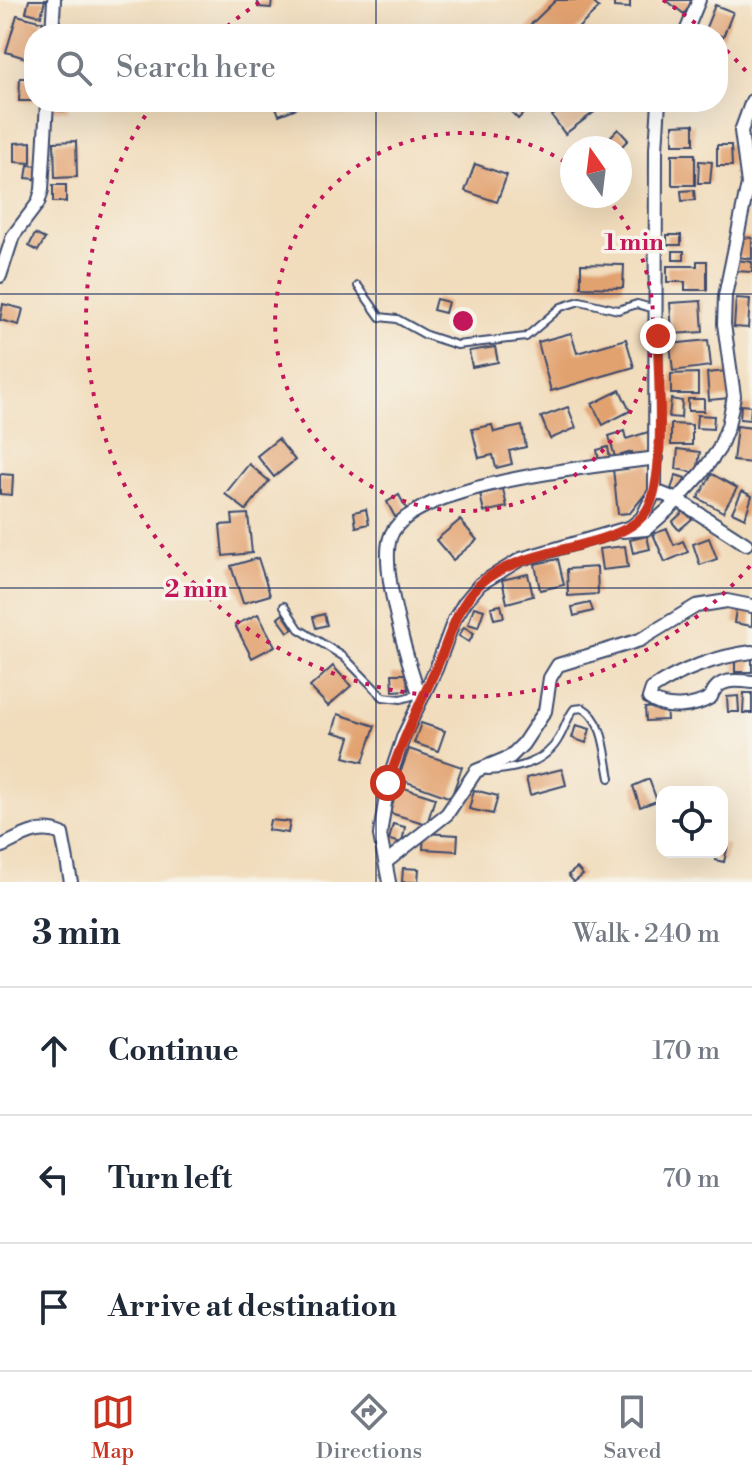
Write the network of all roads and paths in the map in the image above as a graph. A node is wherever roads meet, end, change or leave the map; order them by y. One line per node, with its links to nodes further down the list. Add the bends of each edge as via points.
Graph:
1 (54, 0): 3 (street)
2 (699, 0): 4 (street)
3 (53, 24)
4 (689, 24)
5 (752, 101): 13 (street, via 741,131 748,184 725,296 734,396 719,449)
6 (46, 112): 8 (street, via 42,190 13,236)
7 (658, 112): 10 (street)
8 (0, 276)
9 (358, 286): 10 (lane, via 380,317 457,345 526,337 561,307 580,301 618,310 645,305)
10 (657, 312): 11 (street)
11 (657, 458): 12 (street); 20 (street, via 497,482 435,500 394,530 389,545 393,598)
12 (655, 491): 13 (street); 14 (street, via 642,518)
13 (678, 500): 14 (street, via 646,529); 15 (street)
14 (622, 531): 20 (street, via 521,559 480,584 454,620)
15 (746, 544)
16 (284, 606): 20 (lane, via 299,629 344,657 383,697)
17 (752, 606): 21 (street, via 727,601 696,606 640,640 565,659 554,669 545,711 523,744 510,757)
18 (752, 652): 19 (street, via 729,654 684,673 652,689 649,698 674,707 692,706 711,697 720,683)
19 (752, 682)
20 (420, 697): 24 (street, via 381,814)
21 (476, 771): 22 (lane, via 508,770 541,757 552,749 574,709 583,708 599,727); 24 (street, via 447,814)
22 (610, 778)
23 (0, 847): 25 (street, via 38,830 62,834)
24 (386, 862): 26 (street)
25 (71, 882)
26 (389, 882)

